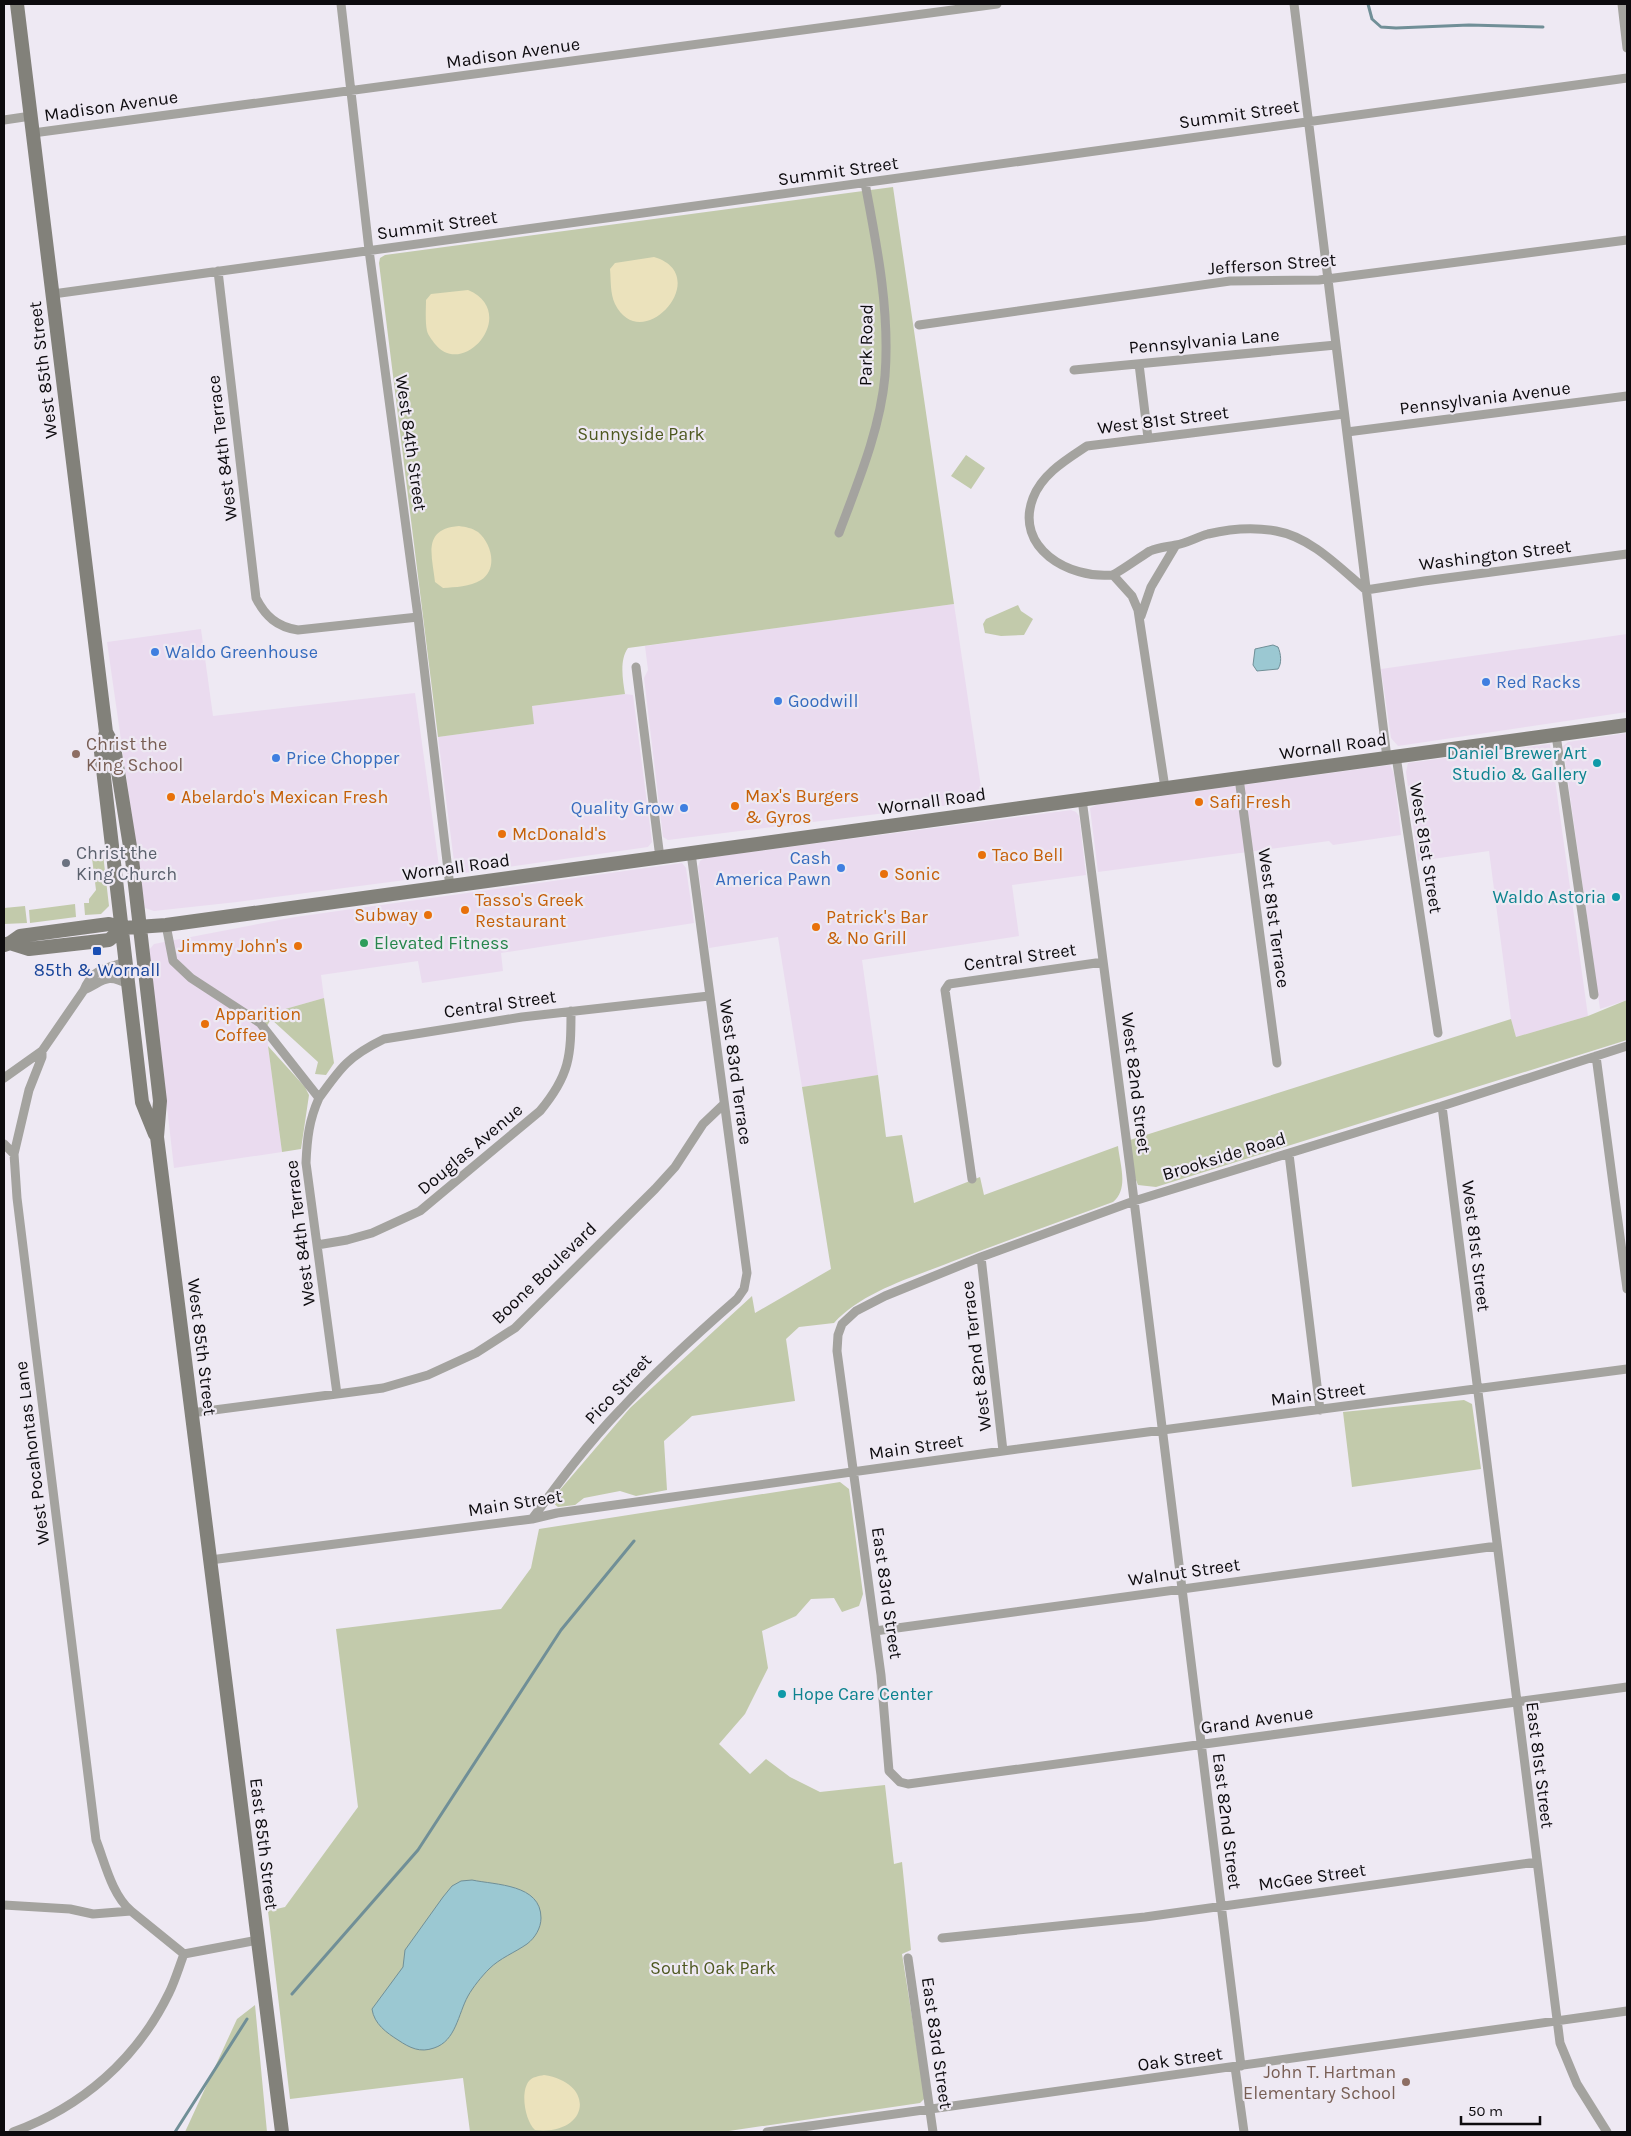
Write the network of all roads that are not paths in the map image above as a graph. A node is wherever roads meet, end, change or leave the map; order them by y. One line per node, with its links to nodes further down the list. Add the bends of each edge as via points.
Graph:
1 (17, 4): 9 (main road, West 85th Street)
2 (341, 4): 8 (street, West 84th Street)
3 (997, 4): 8 (street, Madison Avenue)
4 (1294, 4): 11 (street, West 81st Street)
5 (1622, 4): 6 (street)
6 (1627, 48)
7 (1627, 78): 11 (street, Summit Street)
8 (351, 91): 12 (street, Madison Avenue); 15 (street, West 84th Street)
9 (31, 116): 10 (street, Madison Avenue); 12 (main road, West 85th Street)
10 (4, 120)
11 (1308, 121): 13 (street, Summit Street); 17 (street, West 81st Street)
12 (33, 133): 18 (main road, West 85th Street)
13 (865, 184): 15 (street, Summit Street); 27 (street, Park Road, via 884,302 885,377 866,459)
14 (1627, 240): 17 (street, Jefferson Street)
15 (369, 250): 16 (street, Summit Street); 32 (street, West 84th Street)
16 (218, 271): 18 (street, Summit Street); 32 (street, West 84th Terrace, via 256,598 261,609 275,623 298,630)
17 (1327, 278): 19 (street, Jefferson Street, via 1230,281); 20 (street, West 81st Street)
18 (53, 294): 36 (main road, West 85th Street)
19 (920, 325)
20 (1336, 345): 21 (street, Pennsylvania Lane); 24 (street, West 81st Street)
21 (1138, 364): 22 (street, Pennsylvania Lane); 26 (street)
22 (1074, 370)
23 (1627, 396): 25 (street, Pennsylvania Avenue)
24 (1344, 414): 25 (street, West 81st Street); 26 (street, West 81st Street)
25 (1346, 432): 31 (street, West 81st Street)
26 (1148, 438): 30 (street, West 81st Street, via 1087,446 1060,463 1040,485 1032,500 1030,521 1033,535 1047,556 1056,563 1081,572)
27 (839, 533)
28 (1176, 545): 30 (street, via 1150,551); 31 (street, via 1208,534 1234,530 1276,531 1303,541 1332,560); 33 (street, via 1151,587)
29 (1627, 554): 31 (street, Washington Street)
30 (1113, 575): 33 (street, via 1132,596)
31 (1366, 590): 38 (street, West 81st Street)
32 (418, 617): 44 (street, West 84th Street)
33 (1140, 619): 40 (street)
34 (636, 667): 43 (street)
35 (1627, 725): 37 (main road, Wornall Road)
36 (106, 732): 46 (main road, West 85th Street, via 115,751); 47 (main road, West 85th Street, via 101,752)
37 (1556, 735): 38 (main road, Wornall Road); 53 (street)
38 (1392, 757): 39 (main road, Wornall Road); 56 (street, West 81st Street)
39 (1239, 778): 40 (main road, Wornall Road); 60 (street, West 81st Terrace)
40 (1165, 788): 41 (main road, Wornall Road)
41 (1082, 799): 42 (main road, Wornall Road); 50 (street, West 82nd Street)
42 (691, 853): 43 (main road, Wornall Road); 54 (street, West 83rd Terrace)
43 (660, 858): 44 (main road, Wornall Road)
44 (450, 887): 45 (main road, Wornall Road)
45 (166, 926): 46 (main road, Wornall Road); 62 (street, via 173,962 191,978 260,1023)
46 (140, 927): 47 (main road, Wornall Road); 65 (main road, West 85th Street, via 160,1101)
47 (122, 928): 48 (main road, Wornall Road, via 109,940 29,949); 49 (main road, West 85th Street)
48 (7, 944)
49 (126, 961): 51 (main road, West 85th Street); 52 (street, via 94,973)
50 (1104, 962): 69 (street, Central Street, via 949,984 945,990); 70 (street, West 82nd Street)
51 (129, 985): 52 (street, via 119,979 104,978); 65 (main road, West 85th Street, via 142,1102)
52 (84, 990): 58 (street)
53 (1594, 995)
54 (709, 996): 55 (street, Central Street); 63 (street, West 83rd Terrace)
55 (571, 1011): 62 (street, Central Street, via 384,1039 344,1063); 71 (street, Douglas Avenue, via 566,1072 540,1111 420,1211 372,1233)
56 (1438, 1033)
57 (1627, 1046): 59 (street, Brookside Road)
58 (42, 1051): 61 (street); 67 (street, West Pocahontas Lane)
59 (1596, 1056): 64 (street, Brookside Road); 73 (street)
60 (1277, 1063)
61 (4, 1078)
62 (319, 1098): 71 (street, West 84th Terrace, via 307,1133 306,1163)
63 (724, 1104): 74 (street, West 83rd Terrace, via 747,1273); 78 (street, Boone Boulevard, via 702,1124 675,1167 655,1189 516,1328 476,1353 428,1375 383,1388)
64 (1442, 1106): 68 (street, Brookside Road); 77 (street, West 81st Street)
65 (157, 1138): 80 (main road, West 85th Street)
66 (4, 1144): 67 (street)
67 (14, 1154): 96 (street, West Pocahontas Lane, via 96,1840 117,1892)
68 (1289, 1154): 70 (street, Brookside Road); 79 (street)
69 (972, 1179)
70 (1134, 1201): 72 (street, Brookside Road); 81 (street, West 82nd Street)
71 (317, 1245): 78 (street, West 84th Terrace)
72 (981, 1257): 75 (street, Brookside Road, via 884,1296 856,1311); 82 (street, West 82nd Terrace)
73 (1627, 1289)
74 (741, 1294): 84 (street, Pico Street, via 670,1358 619,1410)
75 (842, 1324): 83 (street, East 83rd Street, via 837,1351)
76 (1627, 1369): 77 (street, Main Street)
77 (1477, 1390): 79 (street, Main Street); 85 (street, East 81st Street)
78 (337, 1394): 80 (street, Boone Boulevard)
79 (1320, 1410): 81 (street, Main Street)
80 (191, 1413): 86 (main road, West 85th Street)
81 (1162, 1431): 82 (street, Main Street); 87 (street, East 82nd Street)
82 (1003, 1451): 83 (street, Main Street)
83 (854, 1472): 84 (street, Main Street); 88 (street, East 83rd Street)
84 (532, 1519): 86 (street, Main Street)
85 (1497, 1546): 87 (street, Walnut Street); 90 (street, East 81st Street)
86 (210, 1560): 98 (main road, East 85th Street)
87 (1181, 1589): 88 (street, Walnut Street); 91 (street, East 82nd Street)
88 (875, 1631): 92 (street, East 83rd Street, via 882,1675 889,1770)
89 (1627, 1687): 90 (street, Grand Avenue)
90 (1516, 1702): 91 (street, Grand Avenue); 93 (street, East 81st Street)
91 (1201, 1744): 92 (street, Grand Avenue, via 908,1784); 95 (street, East 82nd Street)
92 (893, 1777)
93 (1536, 1862): 95 (street, McGee Street); 102 (street, East 81st Street)
94 (4, 1905): 96 (street, via 70,1909 93,1914)
95 (1221, 1906): 97 (street, McGee Street); 103 (street, East 82nd Street)
96 (131, 1911): 99 (street, West Pocahontas Lane)
97 (942, 1938)
98 (258, 1940): 99 (street); 106 (main road, East 85th Street)
99 (184, 1954): 105 (street, via 162,2007 124,2061 67,2108)
100 (908, 1958): 104 (street, East 83rd Street)
101 (1627, 2011): 102 (street, Oak Street)
102 (1557, 2021): 103 (street, Oak Street); 110 (street, East 81st Street, via 1567,2065)
103 (1238, 2067): 104 (street, Oak Street); 109 (street, East 82nd Street)
104 (930, 2110): 107 (street, Oak Street); 108 (street, East 83rd Street)
105 (13, 2132)
106 (282, 2132)
107 (767, 2132)
108 (933, 2132)
109 (1244, 2132)
110 (1607, 2132)

